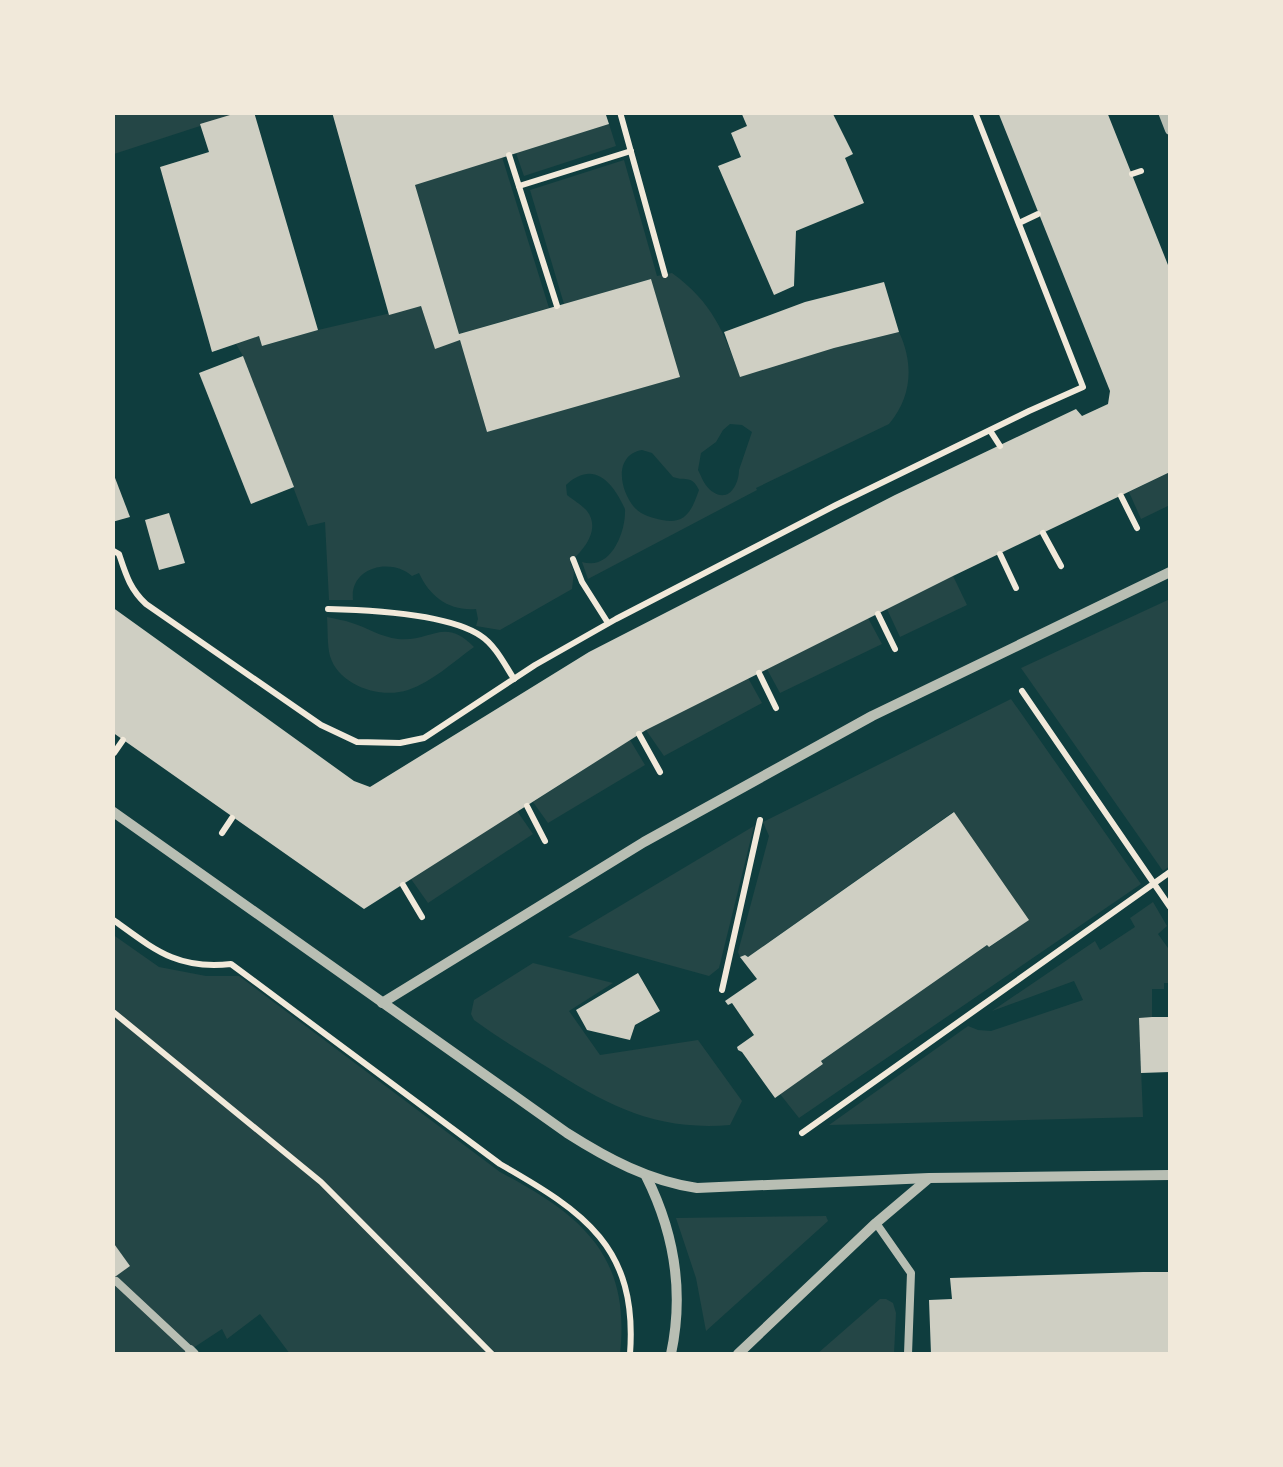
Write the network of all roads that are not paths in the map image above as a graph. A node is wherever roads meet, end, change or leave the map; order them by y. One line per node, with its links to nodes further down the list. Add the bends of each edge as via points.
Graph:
1 (1164, 112): 2 (street)
2 (1170, 130)
3 (1170, 572): 5 (street, via 858,724 644,842)
4 (112, 811): 5 (street)
5 (382, 1003): 6 (street, via 567,1133)
6 (646, 1175): 8 (street, via 697,1188); 12 (street, via 675,1261)
7 (1170, 1176): 8 (street)
8 (930, 1178): 9 (street)
9 (876, 1224): 13 (street); 14 (lane, via 911,1273)
10 (116, 1281): 11 (lane)
11 (192, 1352)
12 (671, 1354)
13 (738, 1354)
14 (908, 1354)

